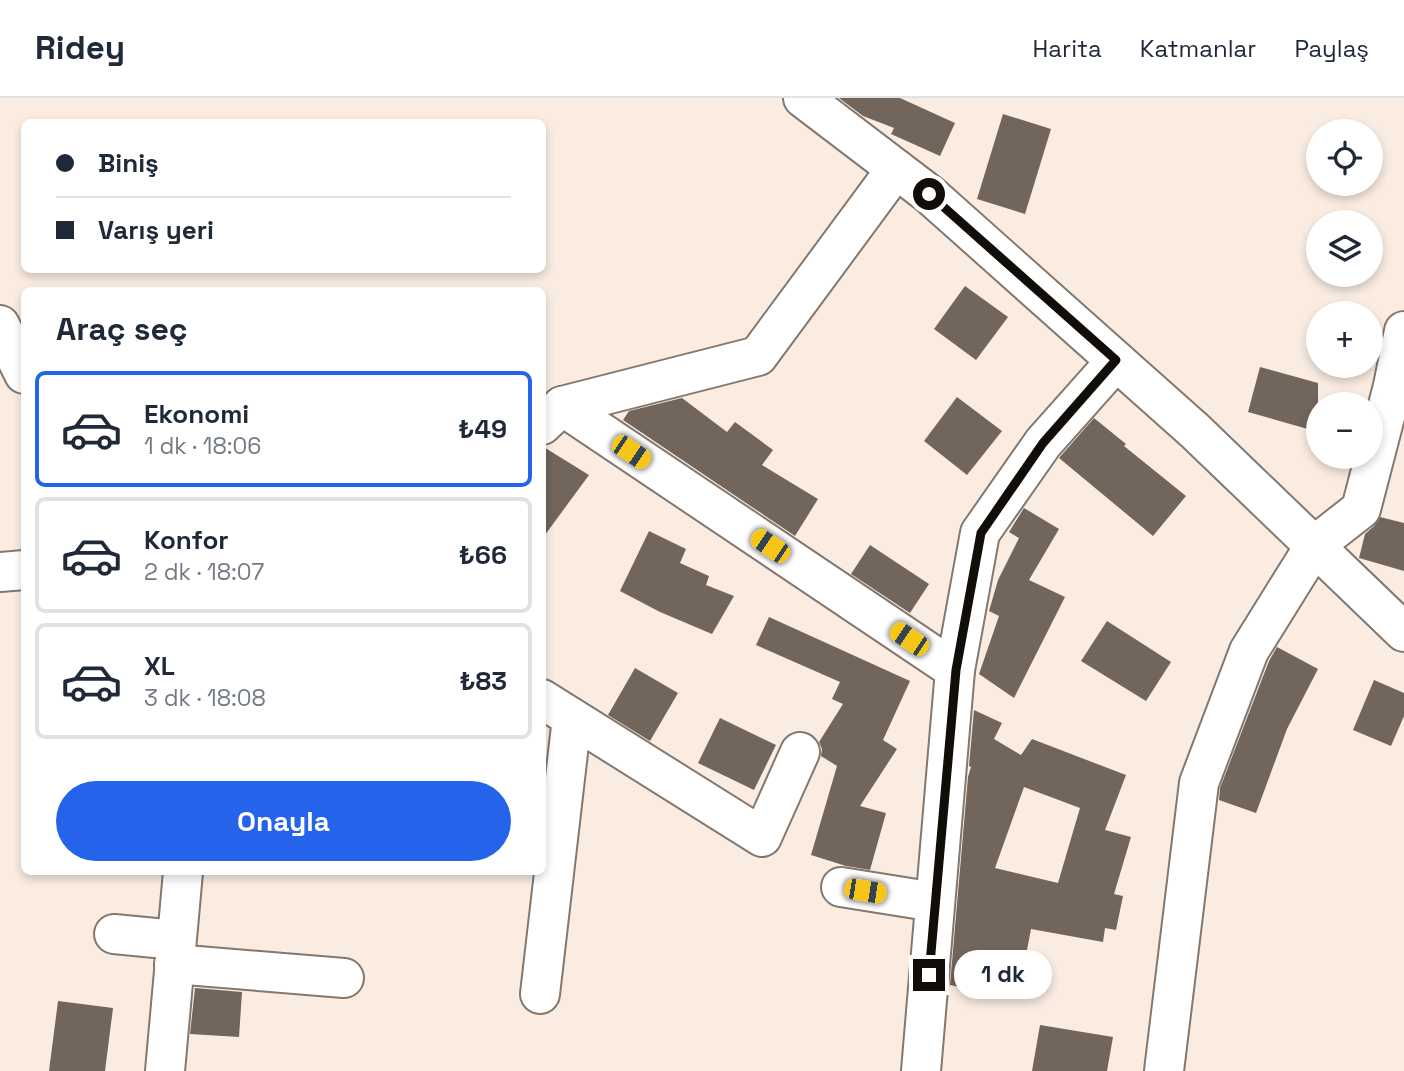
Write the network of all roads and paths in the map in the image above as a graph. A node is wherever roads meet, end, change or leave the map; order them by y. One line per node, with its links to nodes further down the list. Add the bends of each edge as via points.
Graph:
1 (803, 98): 2 (street)
2 (896, 169): 5 (street); 7 (street, via 758,356)
3 (0, 325): 6 (street)
4 (1404, 331): 8 (street, via 1361,509)
5 (1116, 360): 8 (street); 12 (street, via 1043,443 981,533)
6 (21, 368)
7 (552, 415): 12 (street)
8 (1315, 545): 11 (street); 24 (street, via 1249,651 1199,783)
9 (21, 570): 10 (street)
10 (0, 572)
11 (1404, 632)
12 (956, 670): 17 (street)
13 (557, 708): 14 (street, via 762,837); 21 (street)
14 (800, 752)
15 (183, 875): 19 (street)
16 (841, 887): 17 (street)
17 (935, 902): 23 (street)
18 (114, 934): 19 (street)
19 (175, 952): 20 (street); 22 (street)
20 (344, 978)
21 (540, 994)
22 (165, 1071)
23 (921, 1071)
24 (1164, 1071)

